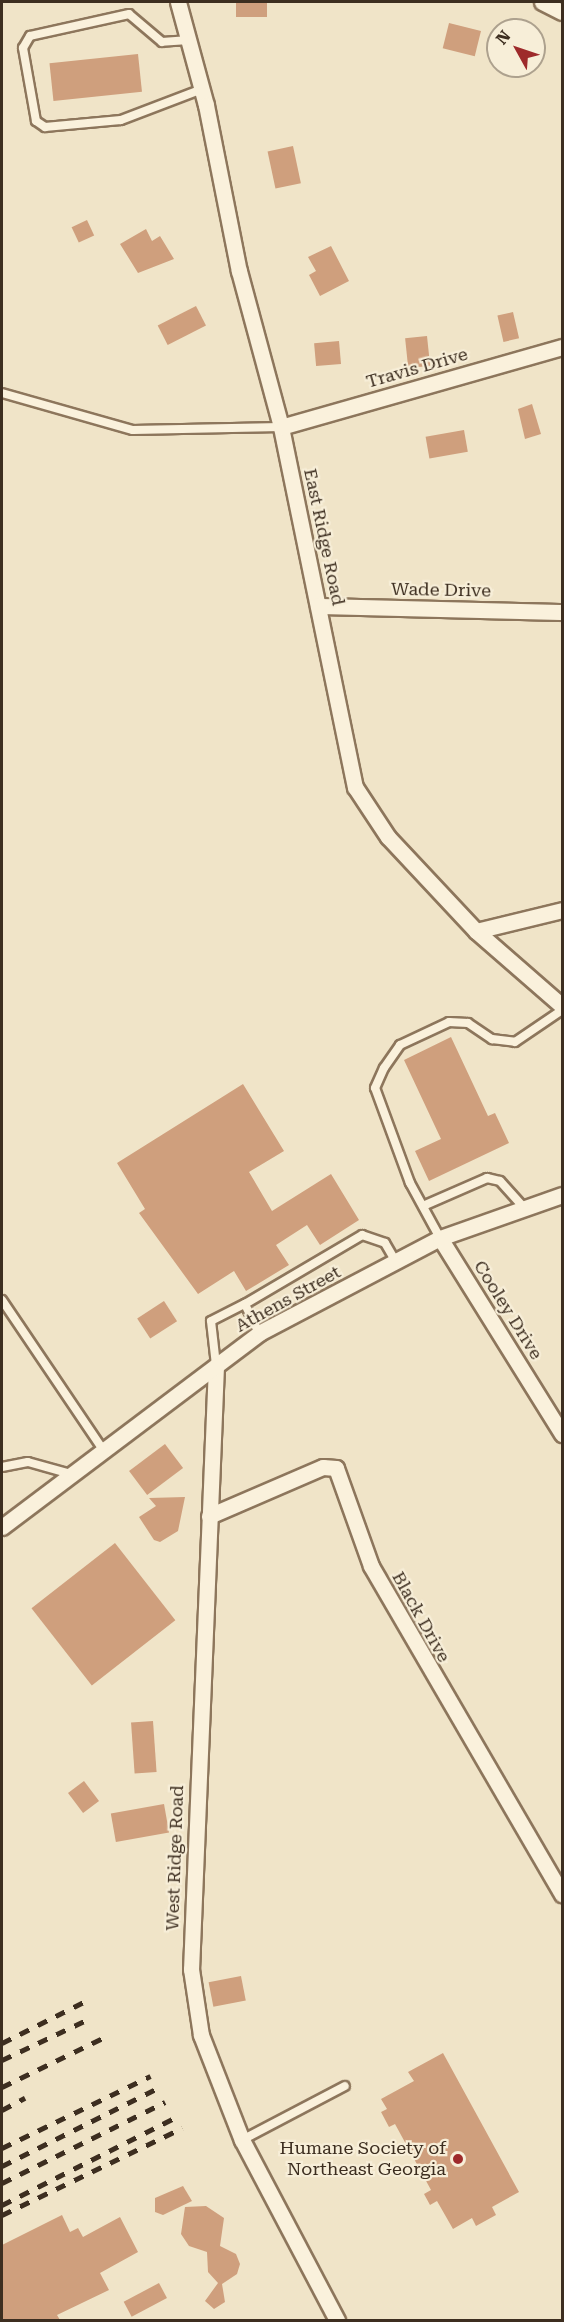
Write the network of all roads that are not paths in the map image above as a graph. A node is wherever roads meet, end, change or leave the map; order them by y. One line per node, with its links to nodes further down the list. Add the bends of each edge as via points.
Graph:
1 (178, 2): 4 (street, East Ridge Road)
2 (542, 2): 3 (street)
3 (562, 12)
4 (189, 40): 5 (street, East Ridge Road); 5 (lane, via 162,42 129,14 30,36 22,48 36,121 45,127 121,120)
5 (202, 89): 8 (street, East Ridge Road, via 239,271)
6 (562, 347): 8 (street, Travis Drive)
7 (2, 393): 8 (lane, via 133,430)
8 (281, 427): 9 (street, East Ridge Road)
9 (318, 606): 10 (street, Wade Drive); 12 (street, East Ridge Road, via 355,787 388,837)
10 (562, 612)
11 (562, 910): 12 (street)
12 (476, 931): 13 (street, East Ridge Road)
13 (562, 1008): 15 (lane, via 514,1042 492,1039 468,1023 449,1022 400,1045 375,1088)
14 (562, 1195): 16 (street, Athens Street)
15 (423, 1206): 16 (lane, via 487,1178 500,1180); 17 (lane)
16 (524, 1208): 17 (street, Athens Street)
17 (440, 1238): 18 (street, Athens Street); 23 (street, Cooley Drive)
18 (396, 1262): 20 (lane, via 385,1243 362,1235); 21 (street, Athens Street)
19 (2, 1300): 24 (lane)
20 (245, 1304): 21 (lane); 22 (lane, via 211,1321)
21 (259, 1333): 22 (street, Athens Street)
22 (216, 1366): 24 (street, Athens Street); 27 (street, West Ridge Road)
23 (562, 1434)
24 (103, 1450): 26 (street, Athens Street)
25 (2, 1467): 26 (lane, via 28,1462)
26 (71, 1474): 28 (street, Athens Street)
27 (209, 1516): 29 (street, Black Drive, via 323,1467 336,1468 371,1566); 31 (street, West Ridge Road, via 191,1968 201,2035)
28 (2, 1527)
29 (562, 1894)
30 (345, 2086): 31 (lane)
31 (242, 2140): 32 (street, West Ridge Road)
32 (333, 2319)

